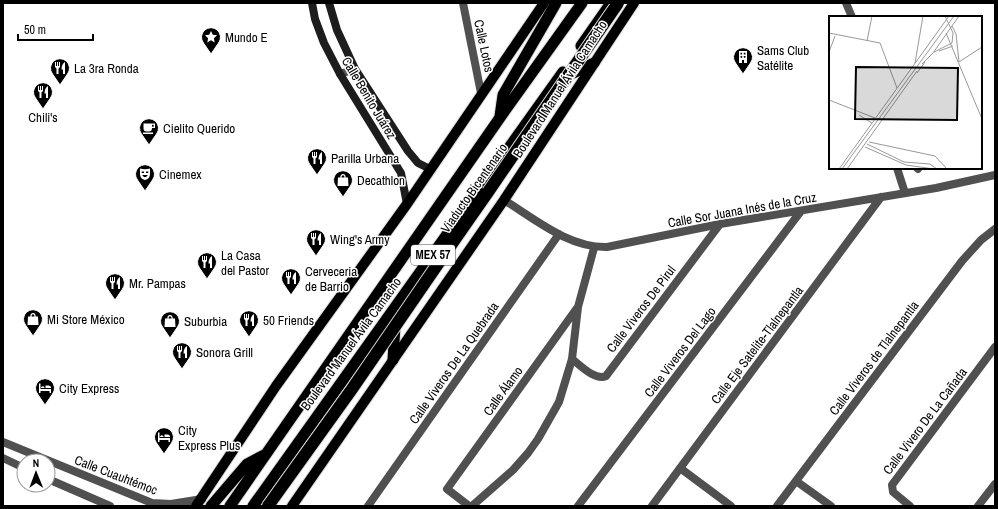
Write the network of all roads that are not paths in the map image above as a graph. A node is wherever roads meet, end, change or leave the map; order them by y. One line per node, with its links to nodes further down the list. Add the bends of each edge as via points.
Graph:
1 (312, 3): 14 (main road, Calle Benito Juárez, via 324,43)
2 (329, 3): 13 (main road, Calle Benito Juárez, via 337,30)
3 (463, 3): 16 (street, Calle Lotos)
4 (544, 3): 16 (main road)
5 (556, 3): 17 (highway, via 503,95)
6 (582, 3): 17 (highway, Boulevard Manuel Ávila Camacho / MEX 57)
7 (611, 3): 15 (highway, Boulevard Manuel Ávila Camacho / MEX 57)
8 (618, 3): 48 (highway, Viaducto Bicentenario, bridge, via 352,389)
9 (634, 3): 12 (main road, Boulevard Manuel Ávila Camacho)
10 (846, 3): 11 (street)
11 (852, 16)
12 (594, 63): 15 (highway); 23 (main road, Boulevard Manuel Ávila Camacho)
13 (355, 69): 14 (street); 18 (main road, Calle Benito Juárez, via 408,151 418,163)
14 (340, 74): 24 (main road, Calle Benito Juárez, via 401,173)
15 (557, 81): 30 (highway, Boulevard Manuel Ávila Camacho / MEX 57)
16 (481, 93): 18 (main road)
17 (499, 118): 36 (highway, Boulevard Manuel Ávila Camacho / MEX 57)
18 (430, 169): 24 (main road)
19 (897, 169): 21 (street)
20 (995, 175): 21 (street, Calle Sor Juana Inés de la Cruz)
21 (905, 193): 22 (street, Calle Sor Juana Inés de la Cruz)
22 (881, 198): 25 (street, Calle Sor Juana Inés de la Cruz); 39 (street, Calle Eje Satelite-Tlalnepantla)
23 (504, 200): 28 (street, Calle Sor Juana Inés de la Cruz); 34 (main road, Boulevard Manuel Ávila Camacho)
24 (407, 204): 43 (main road, via 230,452)
25 (800, 211): 26 (street, Calle Sor Juana Inés de la Cruz); 53 (street, Calle Viveros Del Lago)
26 (720, 224): 29 (street, Calle Sor Juana Inés de la Cruz); 33 (street, Calle Viveros De Pirul, via 606,376 596,376)
27 (995, 229): 40 (street, Calle Viveros de Tlalnepantla, via 962,261)
28 (559, 234): 29 (street, Calle Sor Juana Inés de la Cruz); 50 (street, Calle Viveros De La Quebrada)
29 (594, 248): 31 (street)
30 (396, 307): 34 (highway); 47 (highway, Boulevard Manuel Ávila Camacho / MEX 57)
31 (578, 307): 33 (street); 51 (street, Calle Álamo, via 446,489)
32 (995, 347): 58 (street, Calle Vivero De La Cañada, via 892,485 893,492)
33 (572, 359): 52 (street, via 559,402 538,439 513,470)
34 (393, 360): 49 (main road, Boulevard Manuel Ávila Camacho)
35 (3, 442): 43 (street, Calle Cuauhtémoc, via 152,503)
36 (267, 454): 45 (highway, via 247,464); 46 (highway, Boulevard Manuel Ávila Camacho / MEX 57)
37 (3, 458): 38 (street)
38 (16, 464)
39 (680, 468): 54 (street, Calle Eje Satelite-Tlalnepantla); 55 (street)
40 (796, 481): 56 (street, Calle Viveros de Tlalnepantla); 57 (street)
41 (56, 482): 44 (street)
42 (995, 484): 59 (street)
43 (199, 502)
44 (110, 506)
45 (210, 506)
46 (230, 506)
47 (253, 506)
48 (268, 506)
49 (292, 506)
50 (368, 506)
51 (468, 506)
52 (472, 506)
53 (578, 506)
54 (652, 506)
55 (731, 506)
56 (777, 506)
57 (831, 506)
58 (910, 506)
59 (978, 506)

